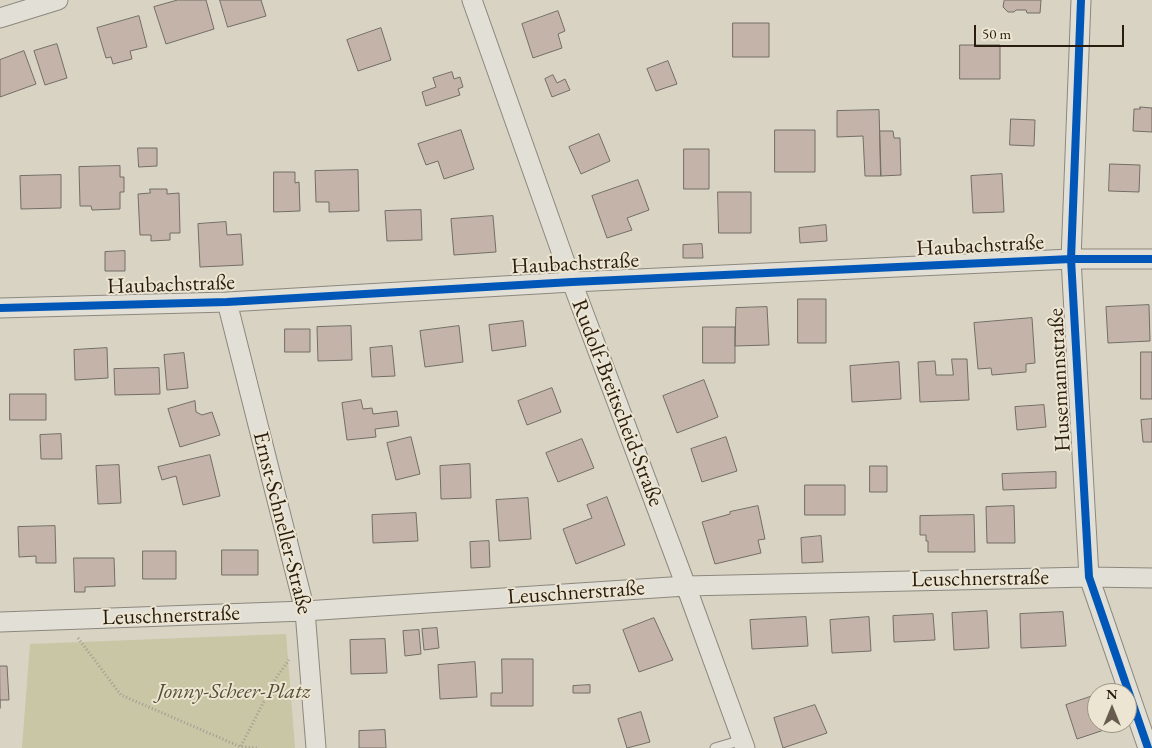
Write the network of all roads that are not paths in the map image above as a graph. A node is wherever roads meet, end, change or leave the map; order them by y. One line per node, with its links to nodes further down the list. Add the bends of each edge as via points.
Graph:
1 (58, 0): 4 (street)
2 (472, 0): 7 (street, Rudolf-Breitscheid-Straße)
3 (1081, 0): 6 (street, Husemannstraße)
4 (0, 18)
5 (1152, 258): 6 (street, Haubachstraße)
6 (1070, 259): 7 (street, Haubachstraße); 10 (street, Husemannstraße)
7 (572, 282): 8 (street, Haubachstraße); 12 (street, Rudolf-Breitscheid-Straße)
8 (227, 302): 9 (street, Haubachstraße); 13 (street, Ernst-Schneller-Straße)
9 (0, 308)
10 (1089, 577): 11 (street, Leuschnerstraße); 12 (street, Leuschnerstraße); 18 (street, Husemannstraße)
11 (1152, 578)
12 (686, 586): 13 (street, Leuschnerstraße); 15 (street, Rudolf-Breitscheid-Straße)
13 (306, 611): 14 (street, Leuschnerstraße); 16 (street, Ernst-Schneller-Straße)
14 (0, 622)
15 (744, 744): 17 (lane)
16 (316, 748)
17 (715, 748)
18 (1148, 748)

